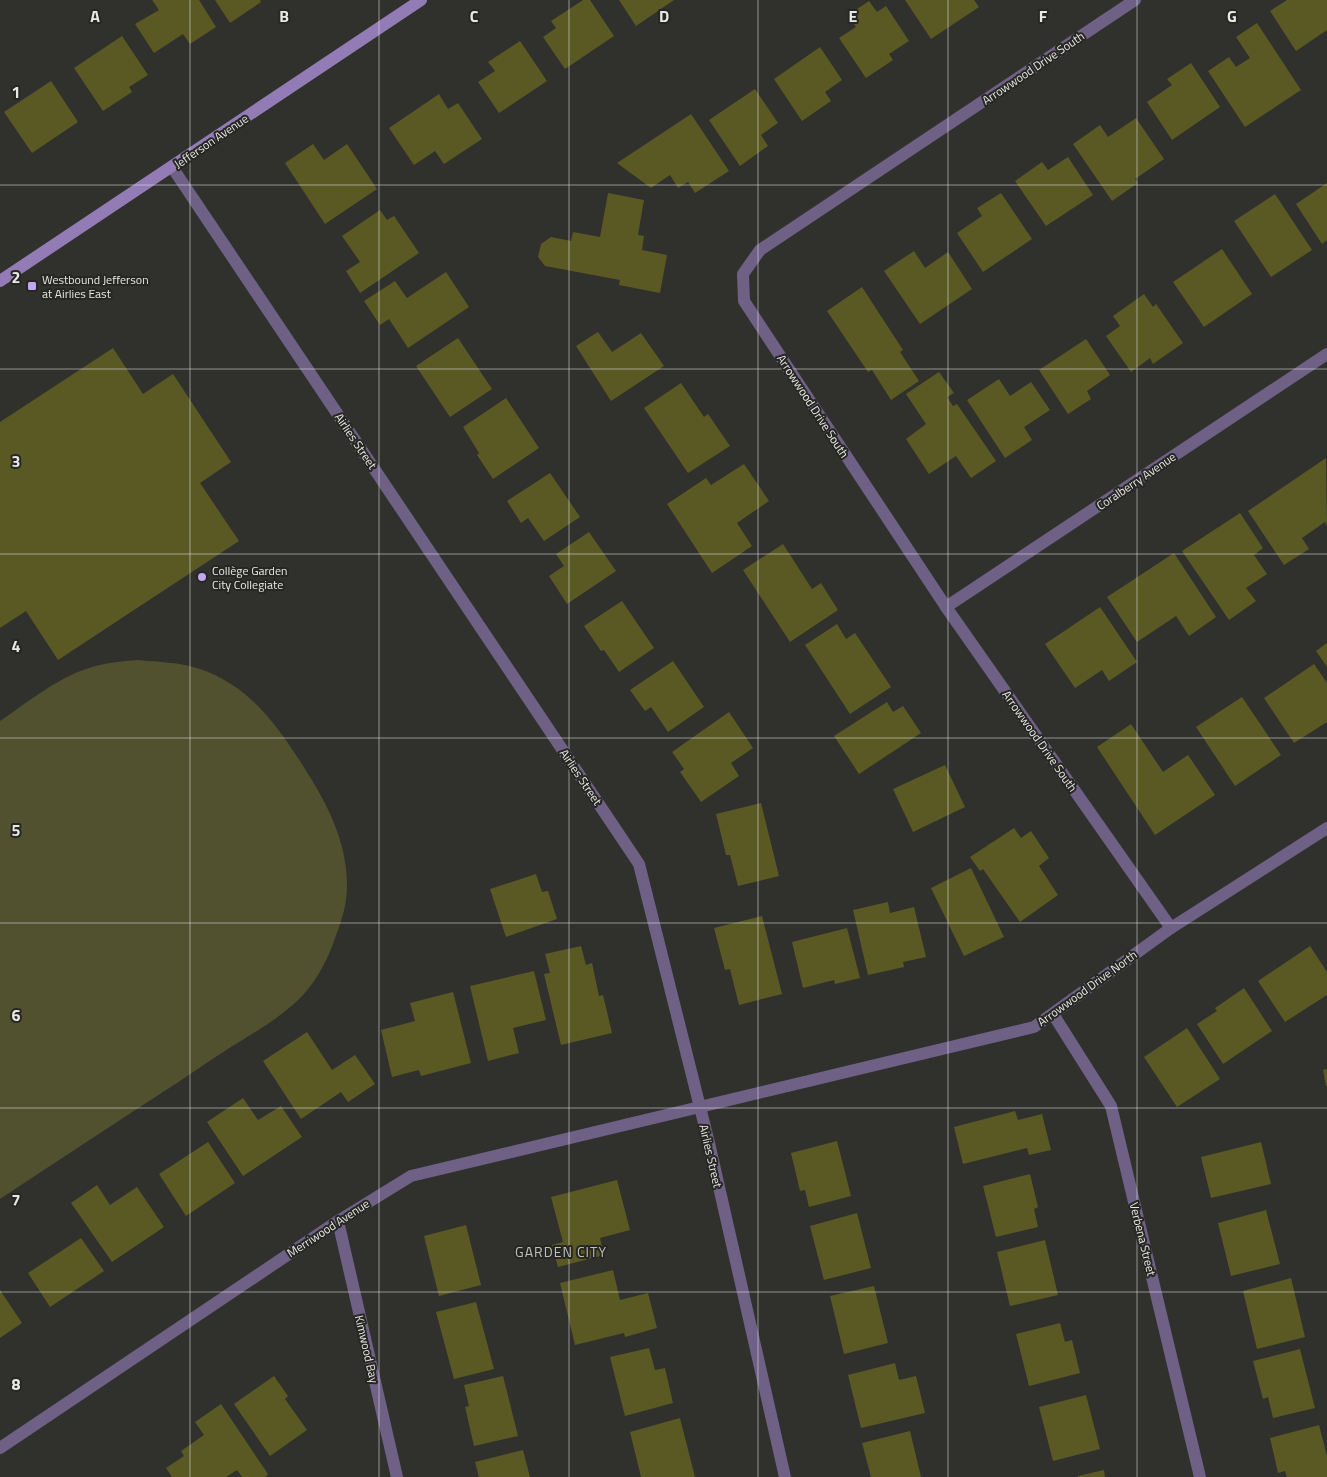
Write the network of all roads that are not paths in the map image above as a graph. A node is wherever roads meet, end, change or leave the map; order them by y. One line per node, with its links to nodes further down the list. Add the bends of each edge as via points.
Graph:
1 (421, 0): 3 (street, Jefferson Avenue)
2 (1135, 0): 6 (street, Arrowwood Drive South, via 760,250 743,274 744,301)
3 (172, 167): 4 (street, Jefferson Avenue); 10 (street, Airlies Street, via 639,864)
4 (0, 281)
5 (1327, 354): 6 (street, Coralberry Avenue)
6 (946, 607): 8 (street, Arrowwood Drive South)
7 (1327, 828): 8 (street, Arrowwood Drive North)
8 (1171, 928): 9 (street, Arrowwood Drive North)
9 (1053, 1014): 10 (street, Arrowwood Drive North, via 1034,1027); 15 (street, Verbena Street, via 1111,1106)
10 (700, 1106): 11 (street, Merriwood Avenue, via 411,1176); 14 (street, Airlies Street)
11 (338, 1221): 12 (street, Merriwood Avenue); 13 (street, Kimwood Bay)
12 (0, 1448)
13 (397, 1477)
14 (785, 1477)
15 (1200, 1477)

